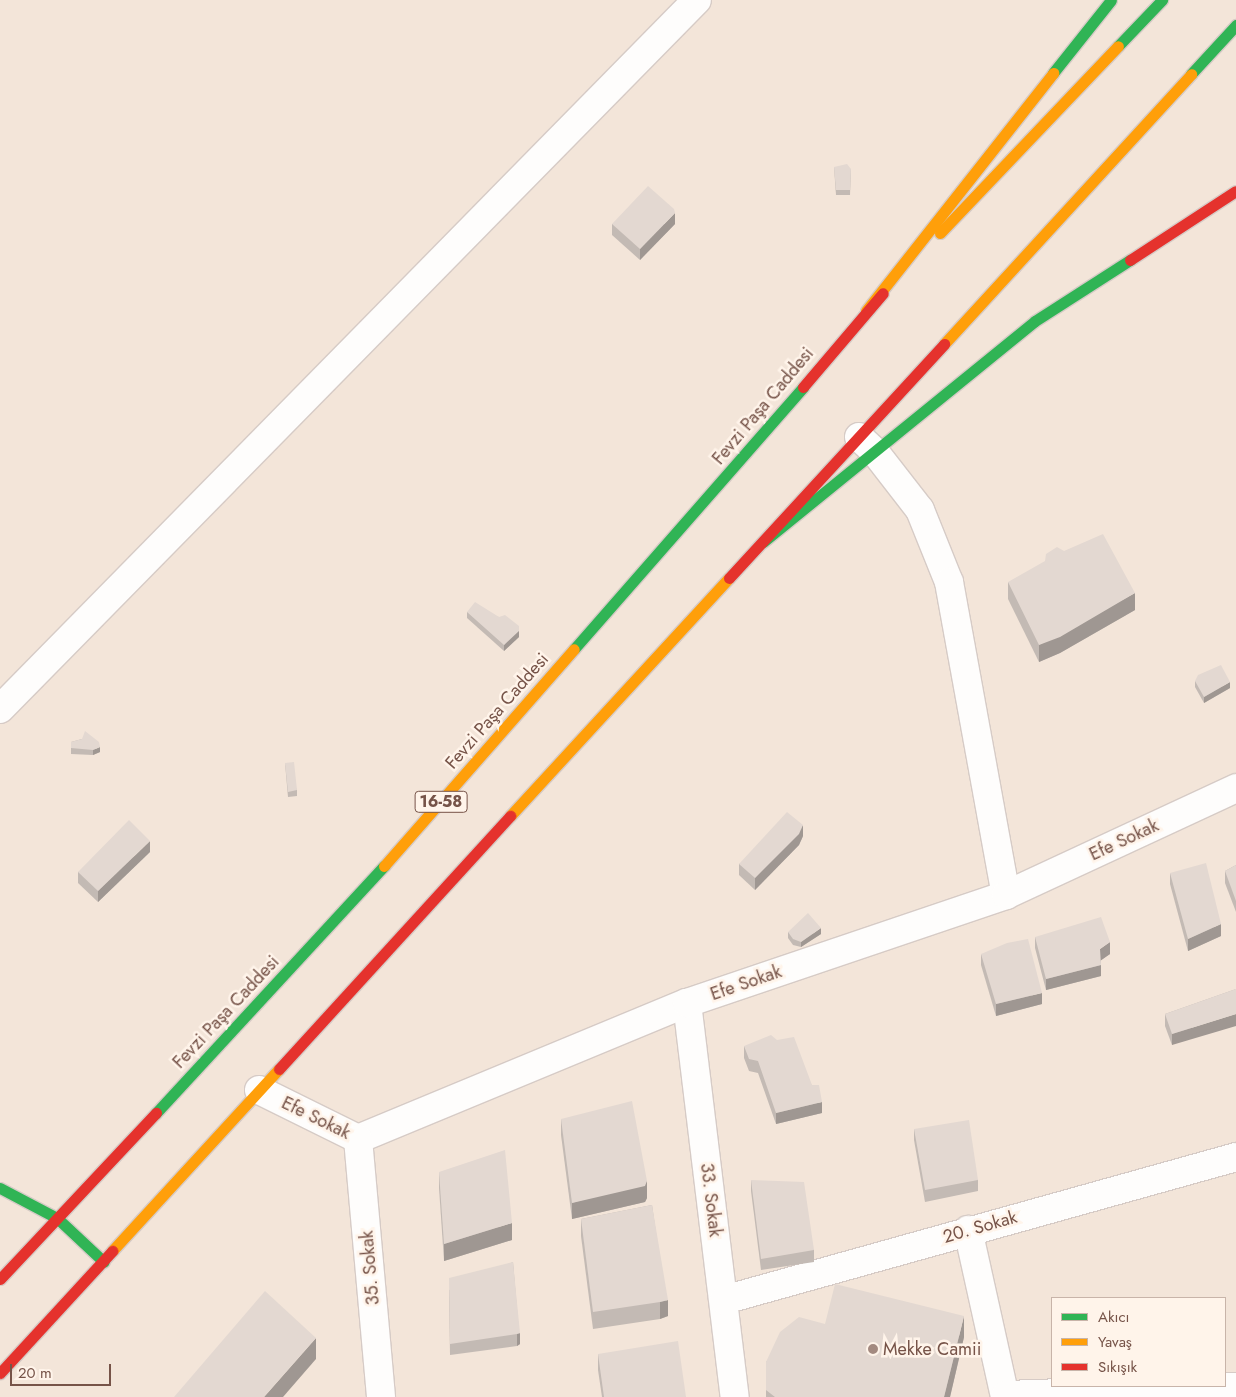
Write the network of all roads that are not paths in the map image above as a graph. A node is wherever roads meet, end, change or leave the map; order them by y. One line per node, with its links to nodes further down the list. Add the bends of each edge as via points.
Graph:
1 (697, 0): 9 (street)
2 (1110, 0): 6 (main road)
3 (1162, 0): 6 (main road)
4 (1236, 26): 7 (main road)
5 (1236, 191): 7 (main road, via 1035,321)
6 (866, 311): 17 (main road, Fevzi Paşa Caddesi / 16-58, via 754,446 340,916)
7 (867, 445): 8 (main road); 8 (main road); 11 (street, via 920,510 949,582)
8 (764, 542): 13 (main road)
9 (0, 709)
10 (1236, 788): 11 (street, Efe Sokak)
11 (1006, 896): 12 (street, Efe Sokak)
12 (687, 1003): 14 (street, Efe Sokak); 21 (street, 33. Sokak)
13 (259, 1090): 14 (street, Efe Sokak); 19 (main road)
14 (358, 1139): 25 (street, 35. Sokak)
15 (1236, 1157): 18 (street, 20. Sokak)
16 (0, 1188): 17 (main road)
17 (57, 1218): 19 (main road); 20 (main road, Fevzi Paşa Caddesi / 16-58)
18 (968, 1230): 21 (street, 20. Sokak); 24 (street)
19 (104, 1262): 22 (main road)
20 (0, 1278)
21 (724, 1300): 26 (street, 33. Sokak)
22 (0, 1373)
23 (1236, 1387): 24 (street)
24 (1005, 1396)
25 (381, 1397)
26 (735, 1397)

